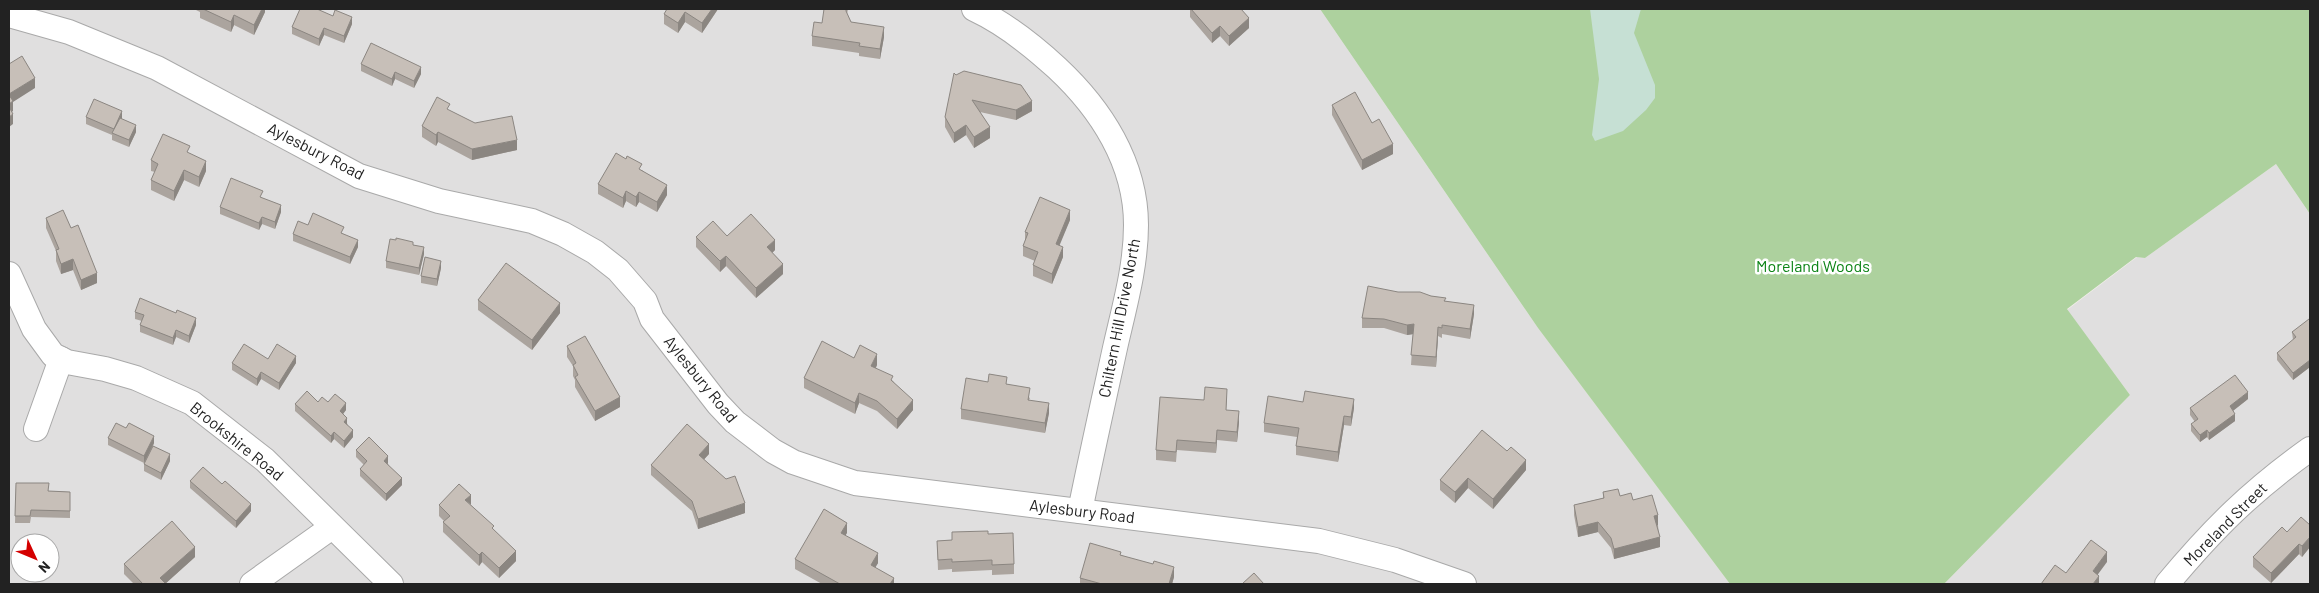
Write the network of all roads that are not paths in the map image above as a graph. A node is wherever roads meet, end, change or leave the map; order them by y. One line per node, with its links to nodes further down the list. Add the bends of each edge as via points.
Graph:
1 (974, 9): 7 (street, Chiltern Hill Drive North, via 1029,45 1082,93 1112,136 1130,183 1136,225 1134,252)
2 (9, 15): 7 (street, Aylesbury Road, via 70,32 149,65 360,176 439,201 532,221 564,234 618,270 718,404 753,438 793,462 855,483)
3 (9, 274): 4 (street, Brookshire Road, via 34,330 53,355)
4 (61, 359): 5 (street); 8 (street, Brookshire Road, via 136,378 192,403 265,460)
5 (36, 430)
6 (2310, 449): 12 (street, Moreland Street, via 2234,509)
7 (1080, 511): 9 (street, Aylesbury Road, via 1319,541 1395,560)
8 (332, 527): 10 (street); 11 (street, Brookshire Road)
9 (1457, 583)
10 (252, 584)
11 (391, 584)
12 (2167, 584)

